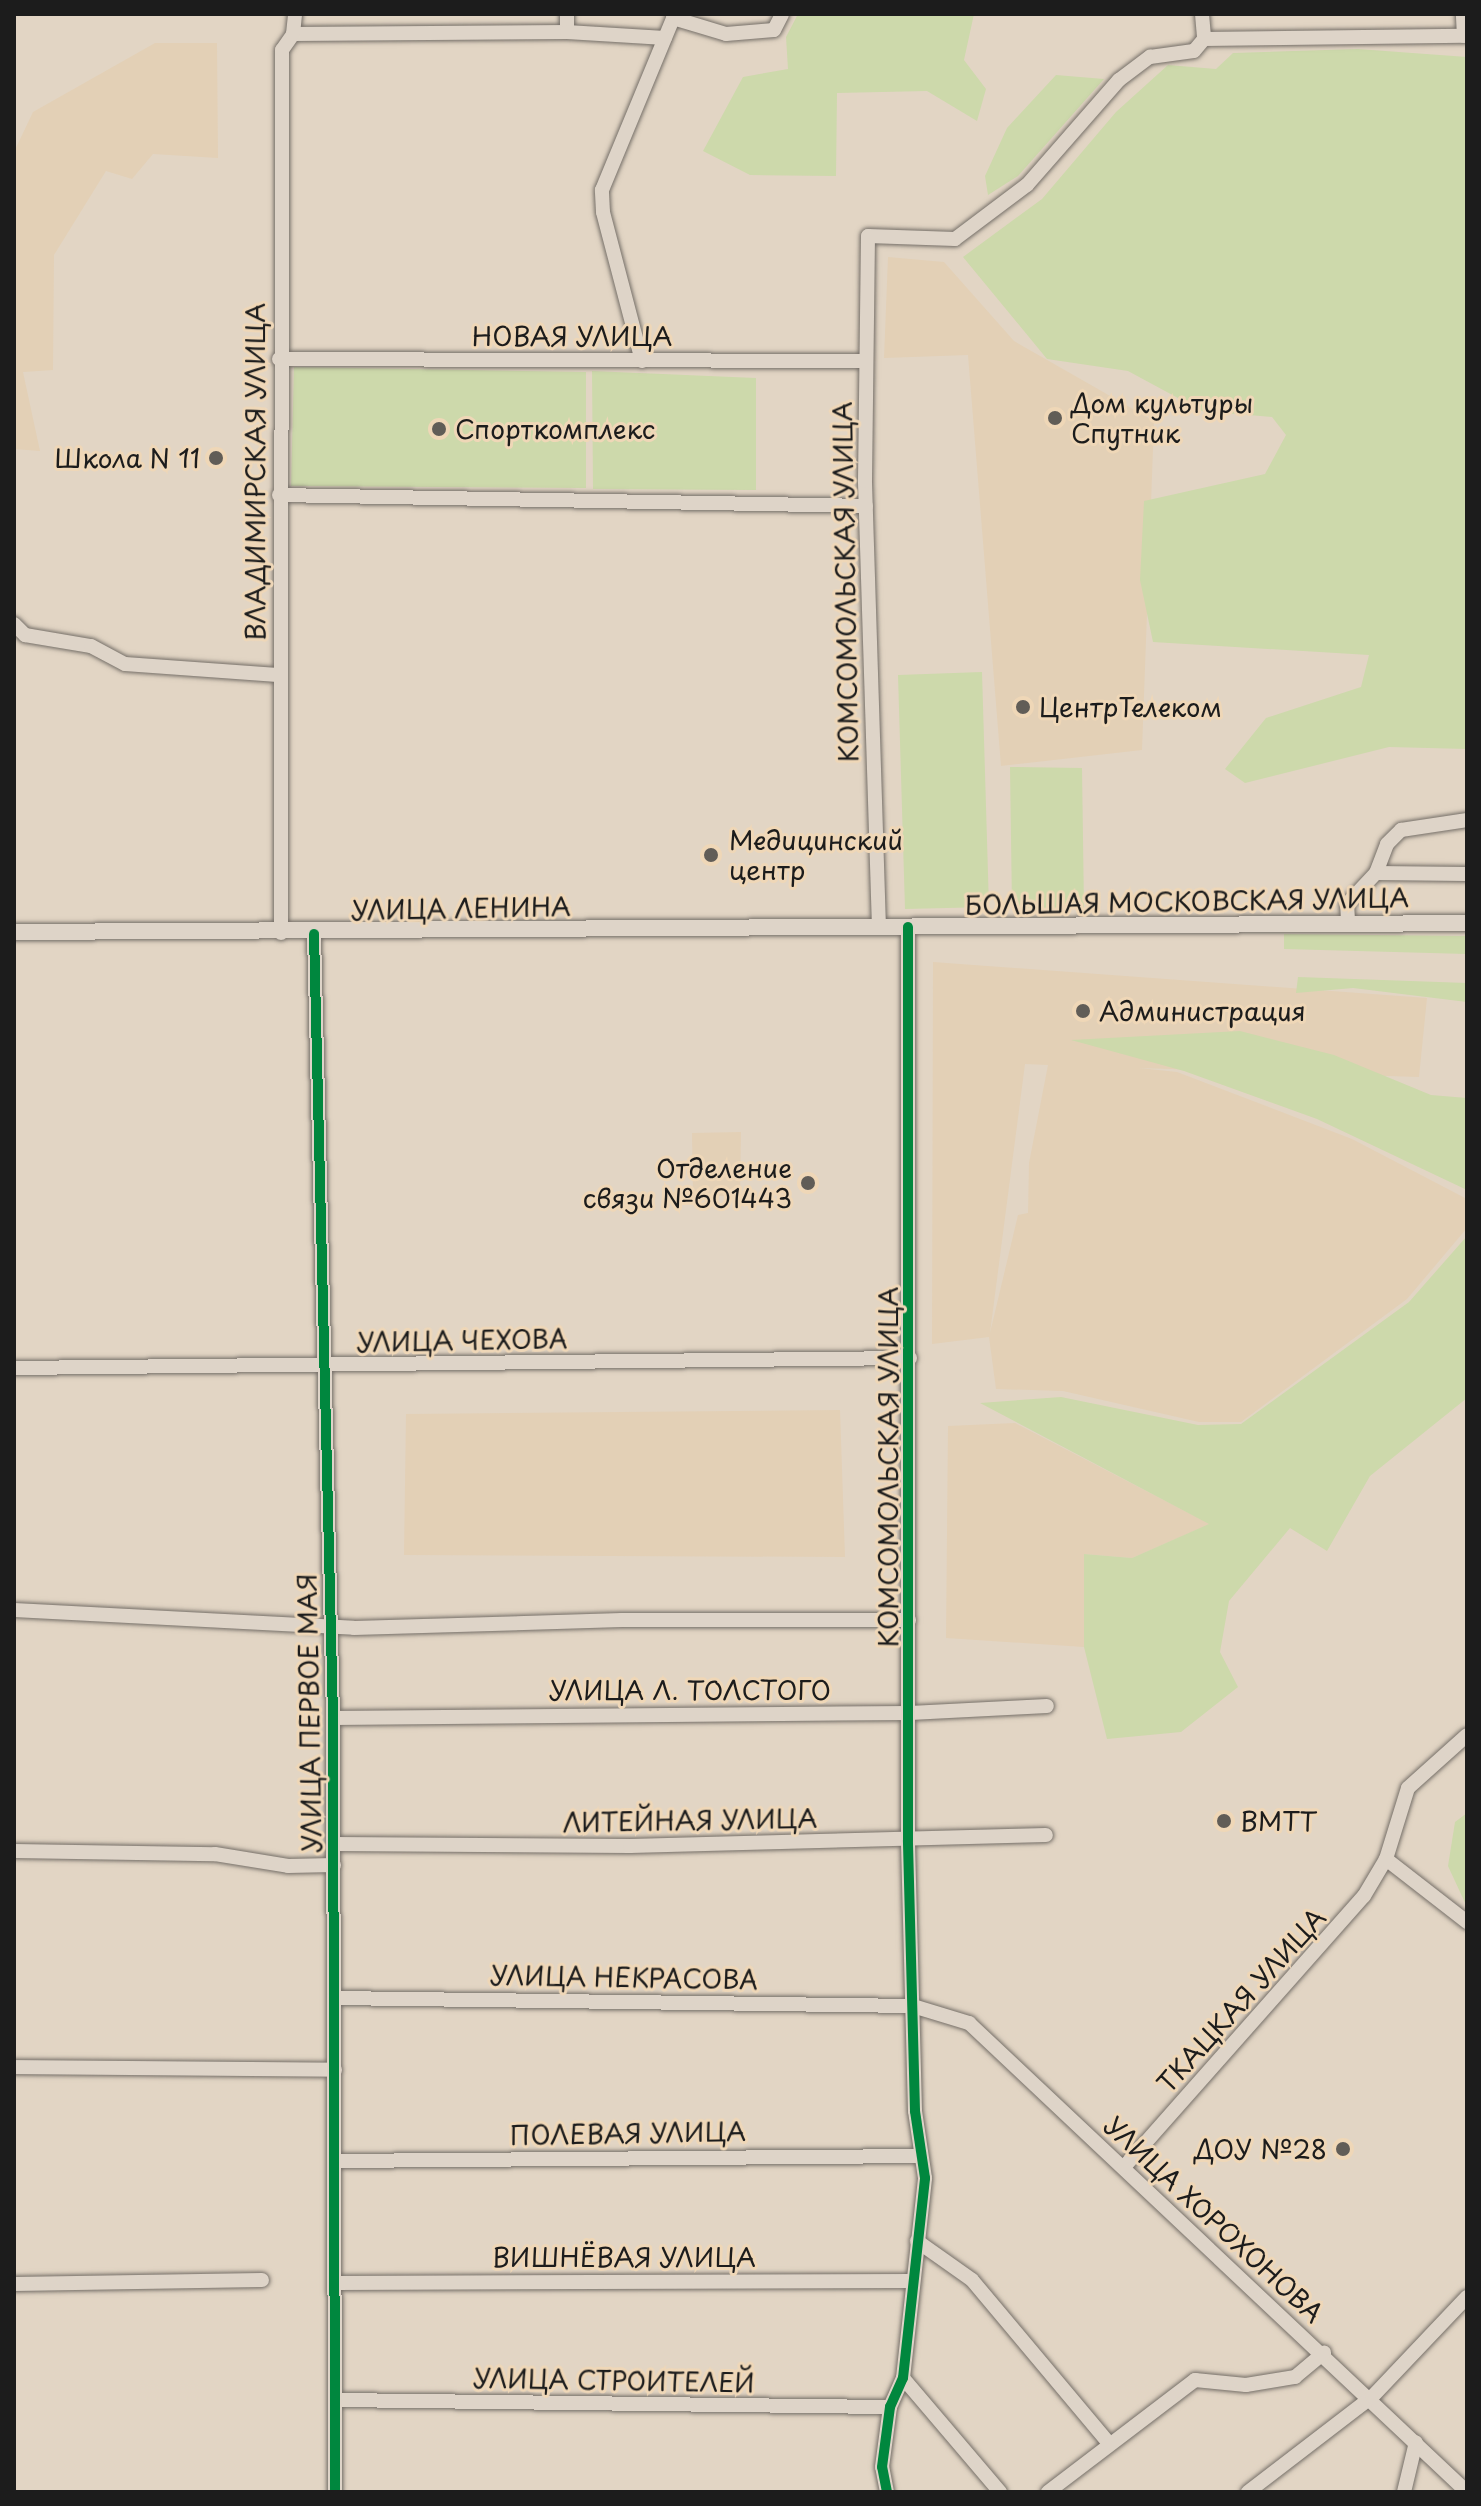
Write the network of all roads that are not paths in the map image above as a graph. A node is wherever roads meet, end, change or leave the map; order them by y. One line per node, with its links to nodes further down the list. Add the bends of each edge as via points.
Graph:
1 (295, 14): 8 (street, ВЛАДИМИРСКАЯ УЛИЦА)
2 (567, 14): 7 (street)
3 (782, 14): 6 (street, via 774,30 726,34)
4 (1202, 14): 10 (street)
5 (1463, 14): 10 (street, via 1464,36)
6 (674, 16): 9 (street)
7 (567, 32): 8 (street); 9 (street)
8 (293, 34): 11 (street, ВЛАДИМИРСКАЯ УЛИЦА, via 282,50)
9 (665, 38): 12 (street, via 602,190 603,212)
10 (1204, 39): 13 (street, КОМСОМОЛЬСКАЯ УЛИЦА, via 1194,51 1150,57 1119,80 1027,185 955,239 868,236)
11 (279, 359): 12 (street, НОВАЯ УЛИЦА); 14 (street, ВЛАДИМИРСКАЯ УЛИЦА)
12 (642, 361): 13 (street, НОВАЯ УЛИЦА)
13 (865, 361): 15 (street, КОМСОМОЛЬСКАЯ УЛИЦА)
14 (279, 495): 15 (street); 17 (street, ВЛАДИМИРСКАЯ УЛИЦА)
15 (866, 506): 24 (street, КОМСОМОЛЬСКАЯ УЛИЦА)
16 (14, 624): 17 (street, via 25,635 91,646 125,664)
17 (278, 675): 26 (street, ВЛАДИМИРСКАЯ УЛИЦА)
18 (1467, 820): 19 (street, via 1401,830 1387,844)
19 (1376, 873): 20 (street); 21 (street, via 1347,904)
20 (1467, 874)
21 (1348, 921): 22 (main road, БОЛЬШАЯ МОСКОВСКАЯ УЛИЦА); 23 (main road, БОЛЬШАЯ МОСКОВСКАЯ УЛИЦА)
22 (1467, 923)
23 (908, 927): 24 (main road, УЛИЦА ЛЕНИНА); 28 (street, КОМСОМОЛЬСКАЯ УЛИЦА)
24 (879, 928): 27 (main road, УЛИЦА ЛЕНИНА)
25 (14, 932): 26 (main road, УЛИЦА ЛЕНИНА)
26 (281, 933): 27 (main road, УЛИЦА ЛЕНИНА)
27 (314, 934): 29 (street, УЛИЦА ПЕРВОЕ МАЯ)
28 (910, 1358): 29 (street, УЛИЦА ЧЕХОВА); 32 (street, КОМСОМОЛЬСКАЯ УЛИЦА)
29 (321, 1366): 30 (street, УЛИЦА ЧЕХОВА); 33 (street, УЛИЦА ПЕРВОЕ МАЯ)
30 (14, 1368)
31 (14, 1610): 33 (street)
32 (909, 1620): 33 (street, via 622,1620 354,1628); 35 (street, КОМСОМОЛЬСКАЯ УЛИЦА)
33 (331, 1623): 36 (street, УЛИЦА ПЕРВОЕ МАЯ)
34 (1047, 1706): 35 (street, УЛИЦА Л. ТОЛСТОГО)
35 (910, 1713): 36 (street, УЛИЦА Л. ТОЛСТОГО); 39 (street, КОМСОМОЛЬСКАЯ УЛИЦА)
36 (333, 1718): 40 (street, УЛИЦА ПЕРВОЕ МАЯ)
37 (1467, 1735): 42 (street, ТКАЦКАЯ УЛИЦА, via 1408,1788)
38 (1046, 1835): 39 (street, ЛИТЕЙНАЯ УЛИЦА)
39 (908, 1840): 40 (street, ЛИТЕЙНАЯ УЛИЦА); 46 (street, КОМСОМОЛЬСКАЯ УЛИЦА)
40 (334, 1844): 43 (street, УЛИЦА ПЕРВОЕ МАЯ)
41 (14, 1851): 43 (street, via 215,1854 288,1866)
42 (1386, 1859): 44 (street); 51 (street, ТКАЦКАЯ УЛИЦА, via 1336,1929)
43 (334, 1865): 45 (street, УЛИЦА ПЕРВОЕ МАЯ)
44 (1467, 1922)
45 (334, 1998): 46 (street, УЛИЦА НЕКРАСОВА); 48 (street, УЛИЦА ПЕРВОЕ МАЯ)
46 (913, 2006): 49 (street, КОМСОМОЛЬСКАЯ УЛИЦА); 51 (street, УЛИЦА ХОРОХОНОВА, via 969,2023)
47 (14, 2067): 48 (street)
48 (335, 2070): 50 (street, УЛИЦА ПЕРВОЕ МАЯ)
49 (919, 2156): 50 (street, ПОЛЕВАЯ УЛИЦА); 52 (street, КОМСОМОЛЬСКАЯ УЛИЦА, via 925,2178)
50 (337, 2161): 55 (street, УЛИЦА ПЕРВОЕ МАЯ)
51 (1124, 2167): 58 (street, УЛИЦА ХОРОХОНОВА)
52 (917, 2241): 54 (street, КОМСОМОЛЬСКАЯ УЛИЦА); 63 (street, via 972,2280)
53 (262, 2280): 56 (street)
54 (913, 2281): 55 (street, ВИШНЁВАЯ УЛИЦА); 59 (street, КОМСОМОЛЬСКАЯ УЛИЦА)
55 (336, 2283): 61 (street, УЛИЦА ПЕРВОЕ МАЯ)
56 (14, 2284)
57 (1467, 2297): 60 (street)
58 (1324, 2353): 60 (street, УЛИЦА ХОРОХОНОВА); 63 (street, via 1295,2377 1246,2385 1195,2380)
59 (903, 2378): 62 (street, КОМСОМОЛЬСКАЯ УЛИЦА); 67 (street)
60 (1372, 2397): 64 (street, УЛИЦА ХОРОХОНОВА); 69 (street)
61 (337, 2400): 62 (street, УЛИЦА СТРОИТЕЛЕЙ); 65 (street, УЛИЦА ПЕРВОЕ МАЯ)
62 (890, 2407): 66 (street, КОМСОМОЛЬСКАЯ УЛИЦА, via 882,2467)
63 (1108, 2442): 68 (street)
64 (1416, 2442): 70 (street); 71 (street, УЛИЦА ХОРОХОНОВА)
65 (335, 2492)
66 (887, 2492)
67 (1000, 2492)
68 (1048, 2492)
69 (1248, 2492)
70 (1404, 2492)
71 (1467, 2492)

